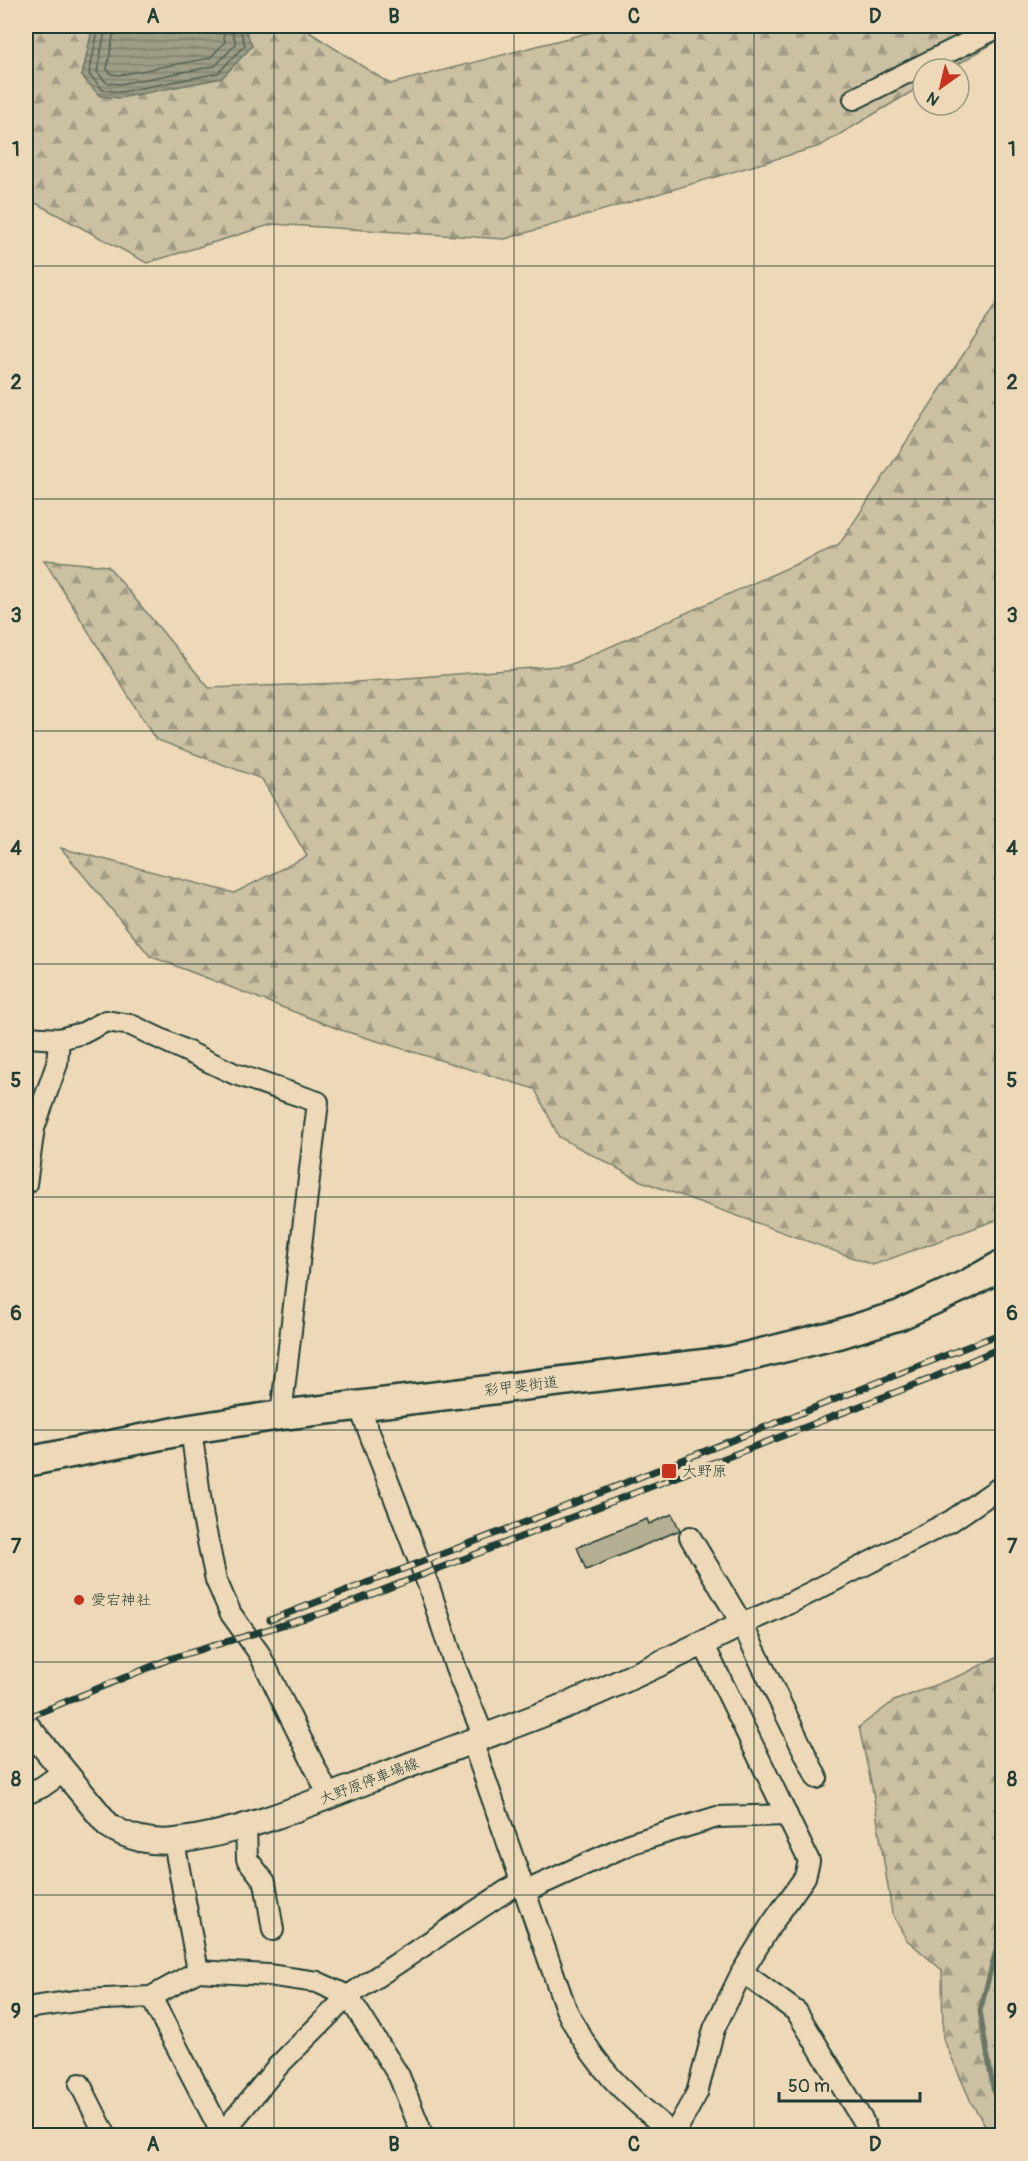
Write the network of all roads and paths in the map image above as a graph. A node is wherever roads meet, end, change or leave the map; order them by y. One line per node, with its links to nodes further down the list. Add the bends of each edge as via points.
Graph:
1 (1001, 26): 2 (street)
2 (854, 99)
3 (26, 1037): 4 (street)
4 (59, 1039): 5 (street, via 57,1064 34,1128); 8 (street, via 106,1021 131,1025 235,1074 318,1102)
5 (26, 1184)
6 (1002, 1265): 7 (highway, 彩甲斐街道, via 900,1315 780,1350 729,1361)
7 (359, 1406): 8 (highway, 彩甲斐街道); 16 (street, via 429,1587)
8 (281, 1415): 9 (highway, 彩甲斐街道)
9 (191, 1429): 10 (highway, 彩甲斐街道); 20 (street, via 216,1580 231,1614 259,1653)
10 (26, 1462)
11 (1002, 1486): 13 (street, via 951,1521)
12 (690, 1537): 13 (street)
13 (742, 1624): 14 (main road, 大野原停車場線); 18 (street)
14 (703, 1643): 16 (main road, 大野原停車場線, via 584,1698); 21 (street)
15 (26, 1725): 17 (main road, 大野原停車場線)
16 (478, 1739): 20 (main road, 大野原停車場線); 24 (street)
17 (63, 1772): 19 (street); 23 (main road, 大野原停車場線, via 108,1825 122,1835)
18 (817, 1778)
19 (26, 1794)
20 (329, 1796): 22 (main road, 大野原停車場線)
21 (787, 1815): 24 (street, via 717,1817 632,1843); 27 (street, via 809,1861 805,1877)
22 (246, 1825): 23 (main road, 大野原停車場線); 25 (street, via 247,1859 265,1882)
23 (174, 1842): 26 (street)
24 (522, 1886): 28 (street); 35 (street, via 566,2009 580,2037 628,2096)
25 (273, 1930)
26 (198, 1971): 28 (street, via 317,1982); 29 (street)
27 (742, 1972): 35 (street, via 714,2029 697,2094); 36 (street, via 797,2012)
28 (348, 1996): 32 (street, via 399,2076); 34 (street, via 278,2066)
29 (151, 1997): 30 (street); 34 (street)
30 (26, 2008)
31 (80, 2084): 33 (street)
32 (416, 2133)
33 (100, 2134)
34 (222, 2134)
35 (675, 2135)
36 (868, 2136)

